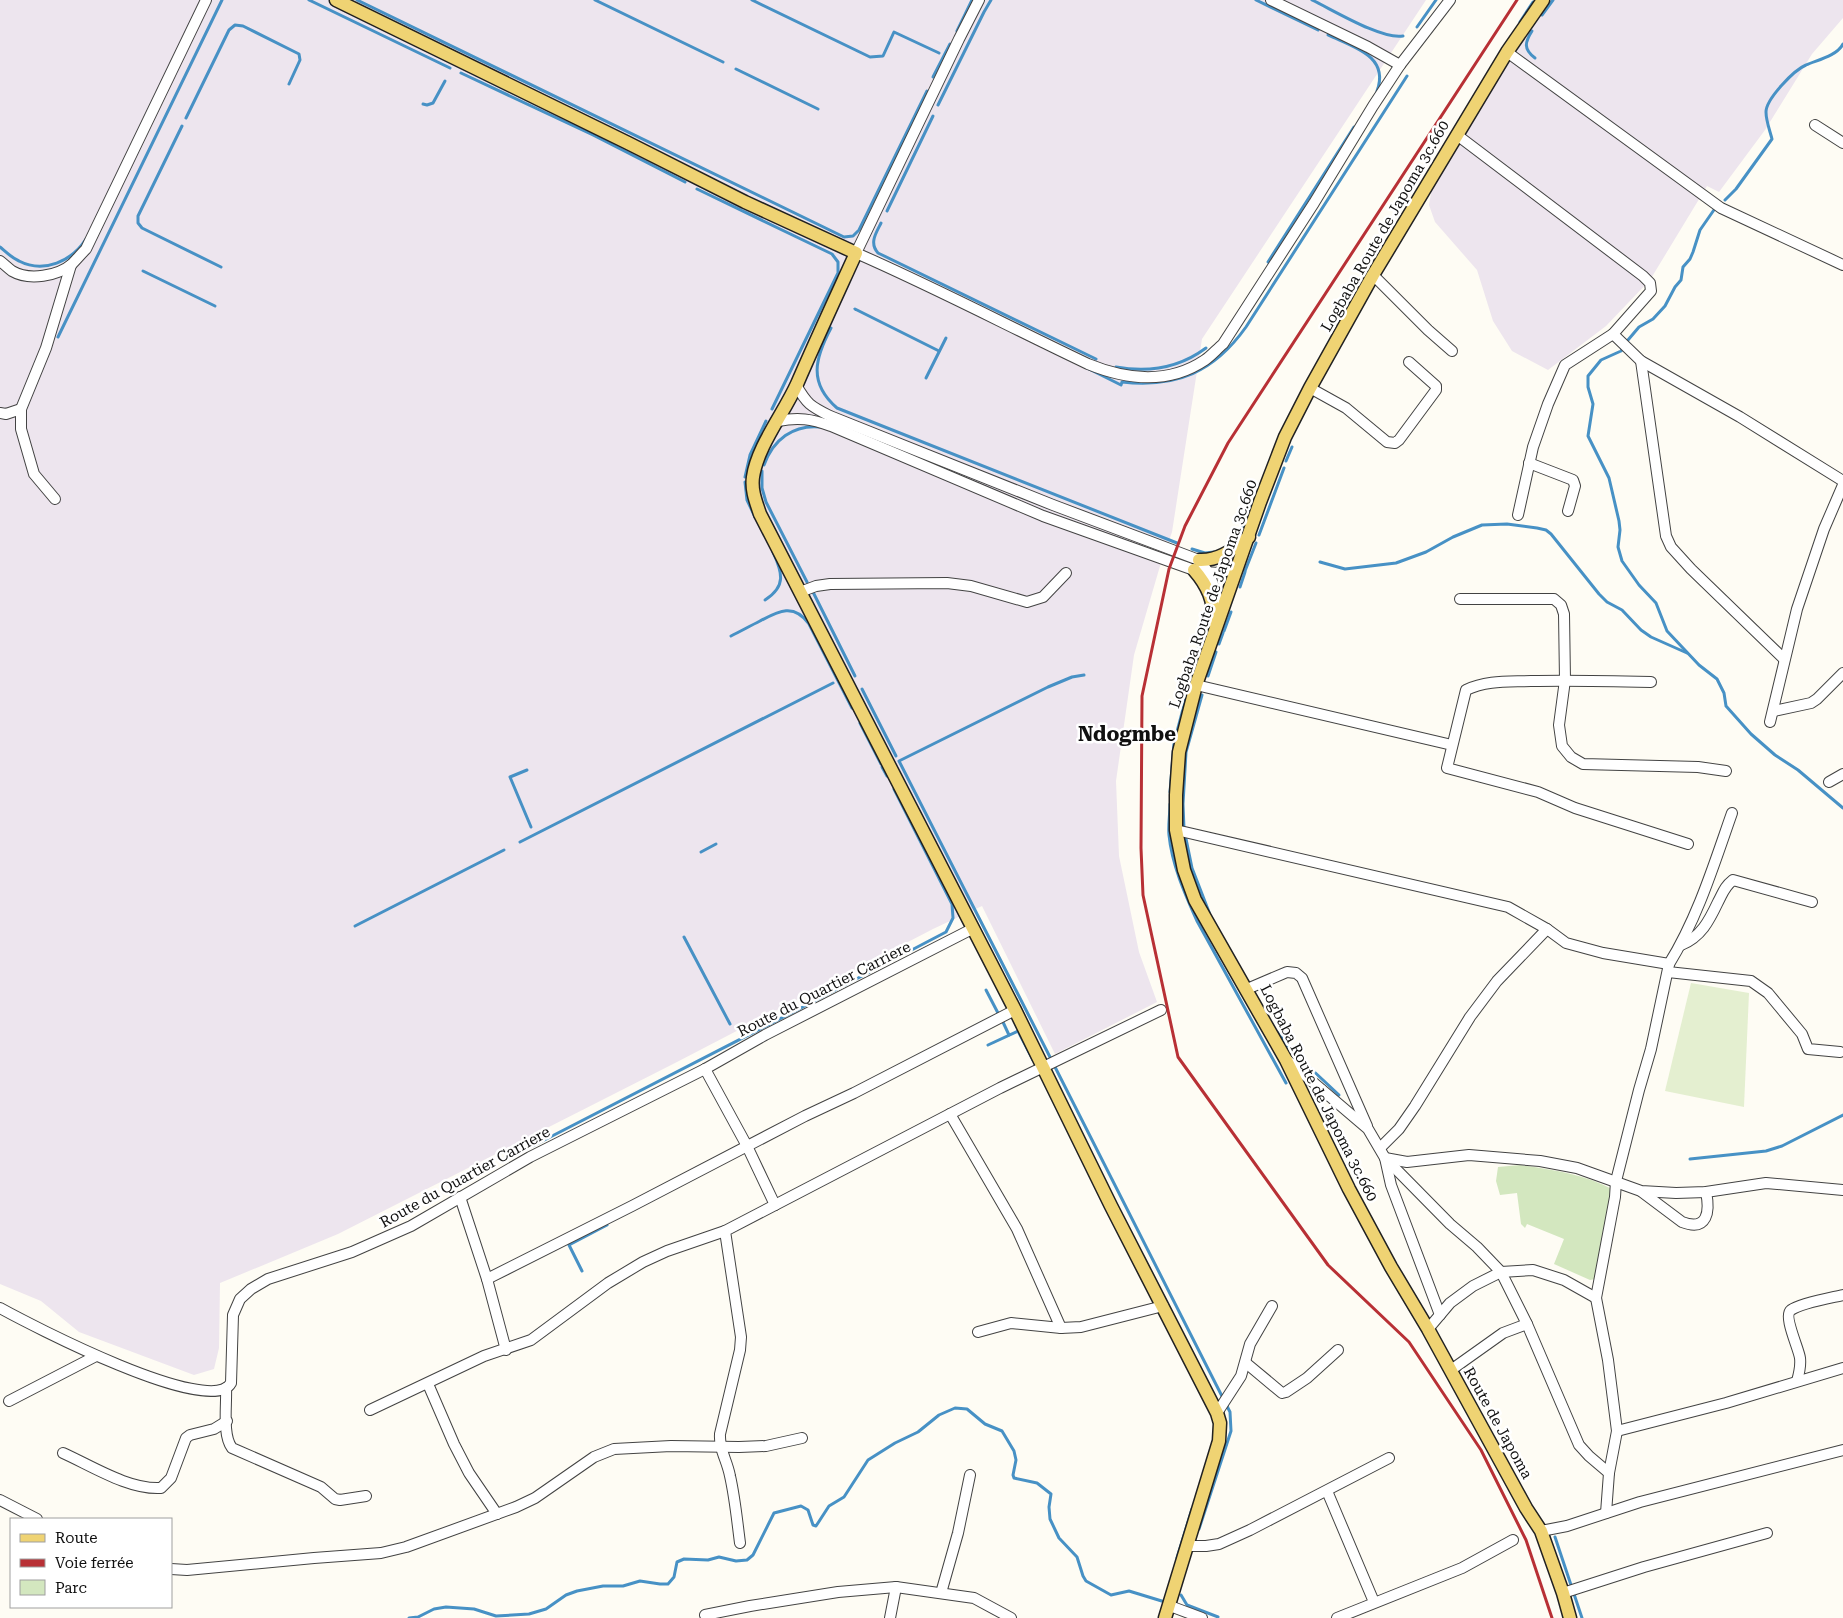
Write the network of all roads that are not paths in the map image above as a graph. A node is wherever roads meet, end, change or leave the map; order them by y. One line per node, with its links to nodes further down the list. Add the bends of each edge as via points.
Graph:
1 (206, 0): 14 (street, via 86,249)
2 (336, 0): 12 (main road, via 745,202)
3 (979, 0): 12 (street)
4 (1271, 0): 8 (street)
5 (1450, 0): 8 (street)
6 (1543, 0): 7 (main road, Logbaba Route de Japoma 3c.660)
7 (1507, 52): 10 (main road, Logbaba Route de Japoma 3c.660); 15 (street, via 1721,208)
8 (1400, 66): 12 (street, via 1223,344 1205,360 1180,372 1156,378 1128,377 1105,371)
9 (1815, 125): 11 (street)
10 (1456, 135): 16 (main road, Logbaba Route de Japoma 3c.660); 17 (street, via 1650,283 1648,296)
11 (1843, 144)
12 (856, 252): 21 (main road)
13 (0, 261): 14 (street, via 24,276 53,273)
14 (71, 265): 23 (street, via 46,348)
15 (1843, 265)
16 (1373, 274): 18 (street); 22 (main road, Logbaba Route de Japoma 3c.660)
17 (1613, 334): 19 (street); 26 (street, via 1565,365 1548,404)
18 (1452, 351)
19 (1641, 361): 27 (street); 41 (street, via 1666,536 1671,547)
20 (1409, 362): 22 (street, via 1436,386 1436,390 1395,443 1387,442 1346,408)
21 (796, 385): 25 (main road); 34 (street, via 812,407 830,416)
22 (1310, 388): 32 (main road, Logbaba Route de Japoma 3c.660, via 1285,437)
23 (21, 408): 24 (street); 29 (street, via 20,429 34,474)
24 (0, 413)
25 (778, 420): 34 (street, via 808,419 831,426 1043,516); 37 (main road, via 757,462 753,493 760,514)
26 (1529, 463): 30 (street, via 1573,480 1575,486); 31 (street)
27 (1843, 481)
28 (1843, 485): 41 (street, via 1824,529)
29 (55, 499)
30 (1568, 511)
31 (1518, 515)
32 (1248, 537): 33 (main road, Logbaba Route de Japoma 3c.660); 34 (main road, via 1230,552)
33 (1238, 564): 36 (street, via 1228,572); 39 (main road, Logbaba Route de Japoma 3c.660)
34 (1197, 565): 36 (street); 40 (main road, via 1210,595)
35 (1066, 573): 37 (street, via 1042,597 1027,602 971,586 947,583 830,584)
36 (1209, 573): 39 (street)
37 (800, 592): 56 (main road)
38 (1460, 599): 43 (street, via 1554,599 1564,614)
39 (1221, 611): 40 (main road, Logbaba Route de Japoma 3c.660)
40 (1214, 634): 45 (main road, Logbaba Route de Japoma 3c.660)
41 (1784, 659): 46 (street)
42 (1843, 672): 46 (street, via 1811,703)
43 (1565, 680): 44 (street); 48 (street, via 1496,682 1466,690); 49 (street, via 1559,725 1562,746 1570,757 1583,764 1698,767)
44 (1651, 682)
45 (1196, 685): 48 (street); 53 (main road, Logbaba Route de Japoma 3c.660, via 1179,752)
46 (1774, 711): 47 (street)
47 (1770, 722)
48 (1452, 745): 54 (street, via 1447,768 1538,792 1575,808)
49 (1726, 771)
50 (1843, 774): 51 (street)
51 (1829, 782)
52 (1732, 813): 58 (street)
53 (1176, 830): 57 (street, via 1508,907); 60 (main road, Logbaba Route de Japoma 3c.660, via 1184,870 1195,900)
54 (1688, 844)
55 (1812, 902): 58 (street, via 1733,880 1725,886 1704,928 1694,940)
56 (972, 929): 61 (main road); 66 (street, Route du Quartier Carriere)
57 (1547, 929): 59 (street, via 1566,944); 70 (street, via 1497,981 1470,1017 1399,1129)
58 (1681, 945): 59 (street)
59 (1668, 968): 63 (street, via 1752,981 1768,993 1791,1020 1808,1049); 72 (street, via 1651,1049)
60 (1247, 989): 64 (main road, Logbaba Route de Japoma 3c.660); 68 (street, via 1287,972 1302,978)
61 (1015, 1010): 65 (main road); 69 (street)
62 (1161, 1010): 65 (street)
63 (1840, 1052)
64 (1286, 1060): 68 (street); 89 (main road, Logbaba Route de Japoma 3c.660, via 1349,1189)
65 (1044, 1068): 67 (street); 83 (main road)
66 (705, 1069): 69 (street); 76 (street, Route du Quartier Carriere, via 530,1157)
67 (950, 1114): 77 (street); 88 (street, via 1016,1228)
68 (1368, 1128): 70 (street)
69 (747, 1146): 77 (street); 80 (street)
70 (1380, 1148): 71 (street)
71 (1385, 1158): 72 (street, via 1407,1162 1469,1155 1540,1161); 79 (street); 86 (street, via 1391,1185)
72 (1616, 1181): 74 (street); 82 (street)
73 (1843, 1190): 75 (street, via 1766,1183)
74 (1641, 1191): 75 (street); 75 (street, via 1690,1225 1704,1220 1708,1214)
75 (1706, 1192)
76 (460, 1197): 80 (street); 99 (street, Route du Quartier Carriere, via 411,1226 352,1252 268,1279 251,1288 240,1299 233,1315 231,1383)
77 (775, 1205): 78 (street)
78 (725, 1231): 91 (street, via 643,1262 608,1283 531,1340); 106 (street, via 741,1337)
79 (1501, 1272): 82 (street, via 1533,1270 1564,1280); 86 (street, via 1473,1286); 87 (street)
80 (487, 1279): 91 (street)
81 (1843, 1295): 97 (street, via 1807,1304 1789,1313 1800,1356)
82 (1596, 1298): 104 (street)
83 (1163, 1306): 88 (street, via 1081,1327); 102 (main road)
84 (1272, 1306): 94 (street, via 1255,1332)
85 (1, 1310): 93 (street)
86 (1440, 1315): 89 (street)
87 (1527, 1324): 96 (street, via 1503,1333); 110 (street, via 1579,1445)
88 (1061, 1328): 90 (street, via 1011,1323)
89 (1428, 1329): 96 (main road, Route de Japoma)
90 (978, 1332)
91 (506, 1350): 98 (street, via 484,1356)
92 (1338, 1350): 94 (street, via 1307,1378 1282,1393)
93 (96, 1356): 99 (street, via 186,1387); 100 (street)
94 (1246, 1363): 102 (street)
95 (1843, 1368): 97 (street)
96 (1451, 1370): 118 (main road, Route de Japoma)
97 (1797, 1381): 104 (street)
98 (428, 1384): 101 (street); 116 (street, via 469,1473)
99 (226, 1388): 103 (street, Route du Quartier Carriere)
100 (9, 1401)
101 (370, 1410)
102 (1217, 1413): 122 (main road, via 1220,1423 1218,1441)
103 (227, 1421): 108 (street, via 186,1438 171,1478 161,1488 129,1483); 113 (street, Route du Quartier Carriere, via 226,1434 232,1448 321,1487 335,1499)
104 (1617, 1431): 110 (street)
105 (802, 1438): 106 (street, via 766,1446)
106 (720, 1446): 116 (street, via 614,1449 594,1457 536,1498); 121 (street, via 730,1473)
107 (1843, 1450): 115 (street)
108 (63, 1453)
109 (1389, 1458): 112 (street)
110 (1609, 1473): 115 (street)
111 (970, 1475): 125 (street)
112 (1327, 1491): 122 (street, via 1219,1544); 127 (street)
113 (366, 1496)
114 (0, 1500): 117 (street)
115 (1606, 1513): 118 (street)
116 (497, 1514): 123 (street, via 381,1554)
117 (36, 1518)
118 (1541, 1531): 126 (main road, Route de Japoma)
119 (1768, 1533): 126 (street)
120 (1513, 1540): 127 (street, via 1462,1568)
121 (740, 1543)
122 (1187, 1546): 128 (main road)
123 (172, 1569)
124 (896, 1587): 125 (street); 129 (street, via 838,1592); 130 (street)
125 (941, 1593): 131 (street, via 974,1598)
126 (1563, 1593): 135 (main road, Route de Japoma)
127 (1374, 1602): 134 (street)
128 (1170, 1606): 132 (main road); 133 (street)
129 (705, 1616)
130 (890, 1618)
131 (1011, 1618)
132 (1165, 1618)
133 (1202, 1618)
134 (1337, 1618)
135 (1570, 1618)

